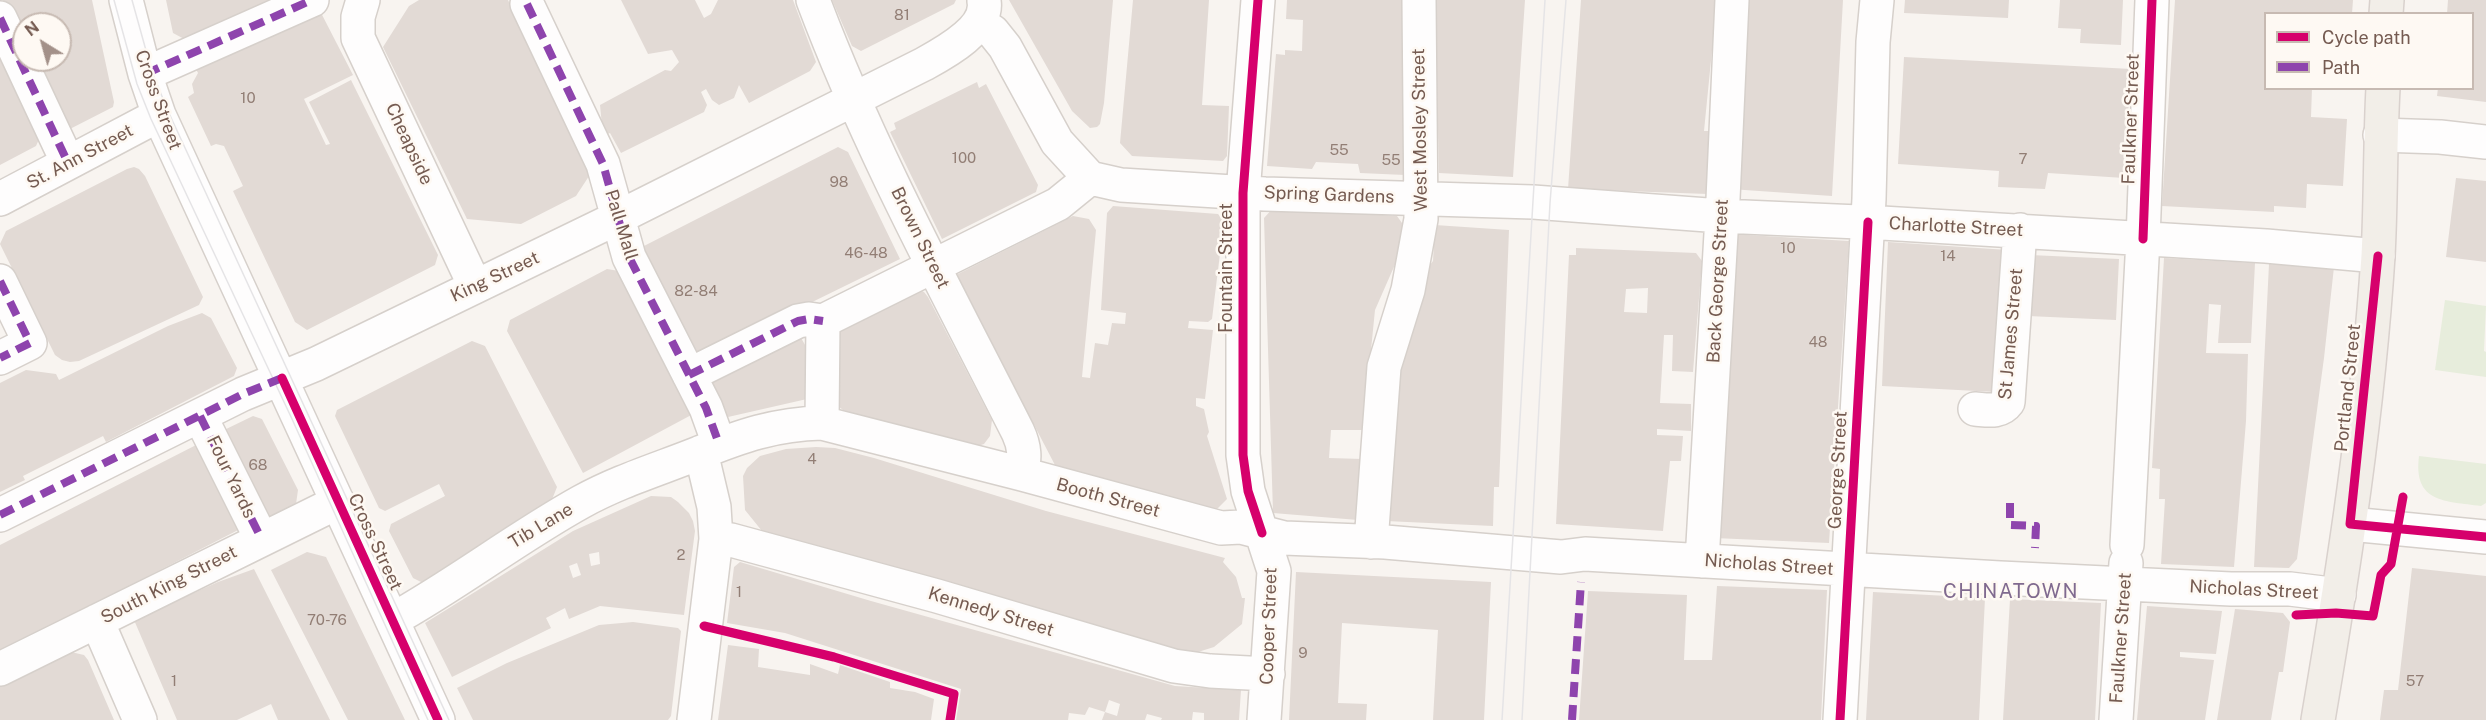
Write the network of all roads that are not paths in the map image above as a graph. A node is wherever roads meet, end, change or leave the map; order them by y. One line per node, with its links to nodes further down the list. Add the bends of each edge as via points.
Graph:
1 (126, 0): 13 (street, Cross Street)
2 (312, 0): 13 (street)
3 (363, 0): 33 (street, Cheapside, via 358,38)
4 (813, 0): 15 (street, Brown Street)
5 (1258, 0): 21 (street, Fountain Street)
6 (1419, 0): 22 (street, West Mosley Street)
7 (1731, 0): 25 (street, Back George Street)
8 (1877, 0): 27 (street, George Street)
9 (2152, 0): 29 (street, Faulkner Street)
10 (527, 4): 26 (street, Pall Mall, via 603,164)
11 (981, 11): 15 (street, King Street, via 952,48); 20 (street, via 1057,142)
12 (0, 18): 19 (street)
13 (145, 74): 16 (street, Cross Street)
14 (2383, 90): 17 (main road, Portland Street)
15 (852, 99): 26 (street, King Street); 31 (street, Brown Street)
16 (159, 115): 19 (street, St. Ann Street); 37 (street, Cross Street)
17 (2380, 135): 18 (street); 30 (main road, Portland Street)
18 (2486, 142)
19 (68, 164): 23 (street, St. Ann Street)
20 (1090, 178): 21 (street, Spring Gardens, via 1121,185); 31 (street, via 1058,204)
21 (1243, 192): 22 (street, Spring Gardens); 46 (street, Fountain Street, via 1243,455 1248,491)
22 (1422, 198): 24 (street, Spring Gardens); 50 (street, West Mosley Street, via 1408,290 1384,366)
23 (0, 199)
24 (1533, 202): 25 (street, Charlotte Street)
25 (1721, 216): 27 (street, Charlotte Street); 52 (street, Back George Street)
26 (617, 218): 33 (street, King Street); 36 (street, Pall Mall, via 629,257)
27 (1868, 222): 28 (street, Charlotte Street); 54 (street, George Street)
28 (2020, 230): 29 (street, Charlotte Street); 38 (street, St James Street, via 2008,402 1998,410)
29 (2143, 239): 30 (street, Charlotte Street); 53 (street, Faulkner Street)
30 (2378, 256): 45 (main road, Portland Street)
31 (933, 266): 34 (street); 42 (street, Brown Street, via 1018,432 1025,459)
32 (0, 281): 35 (street, via 30,343)
33 (475, 285): 37 (street, King Street)
34 (823, 321): 36 (street, via 798,321); 40 (street)
35 (0, 358)
36 (689, 375): 41 (street, Pall Mall, via 706,408)
37 (282, 378): 39 (street, King Street); 43 (street, Cross Street)
38 (1976, 409)
39 (200, 416): 44 (street, King Street); 48 (street, Four Yards)
40 (822, 423): 41 (street, Booth Street, via 780,426); 42 (street, Booth Street)
41 (710, 448): 49 (street, Pall Mall); 56 (street, Tib Lane, via 616,484 580,503)
42 (1022, 474): 46 (street, Booth Street, via 1221,528 1241,527)
43 (338, 502): 48 (street, South King Street); 56 (street, Cross Street)
44 (0, 515)
45 (2350, 524): 47 (street); 55 (main road, Portland Street)
46 (1262, 533): 50 (street, Booth Street, via 1284,538); 59 (street, Cooper Street, via 1274,571)
47 (2486, 537)
48 (261, 538): 57 (street, South King Street)
49 (716, 539): 59 (street, Kennedy Street, via 925,593 1174,666); 62 (street, Pall Mall)
50 (1371, 542): 51 (street, Booth Street)
51 (1523, 553): 52 (street, Nicholas Street)
52 (1702, 561): 54 (street, Nicholas Street)
53 (2126, 562): 54 (street, Nicholas Street); 55 (street, Nicholas Street, via 2243,590 2290,589); 65 (street, Faulkner Street)
54 (1850, 571): 64 (street, George Street)
55 (2339, 595): 66 (main road, Portland Street)
56 (392, 620): 61 (street, Cross Street)
57 (97, 621): 58 (street, South King Street); 60 (street)
58 (0, 669)
59 (1268, 674): 63 (street, Cooper Street)
60 (140, 720)
61 (438, 720)
62 (694, 720)
63 (1264, 720)
64 (1840, 720)
65 (2116, 720)
66 (2318, 720)

